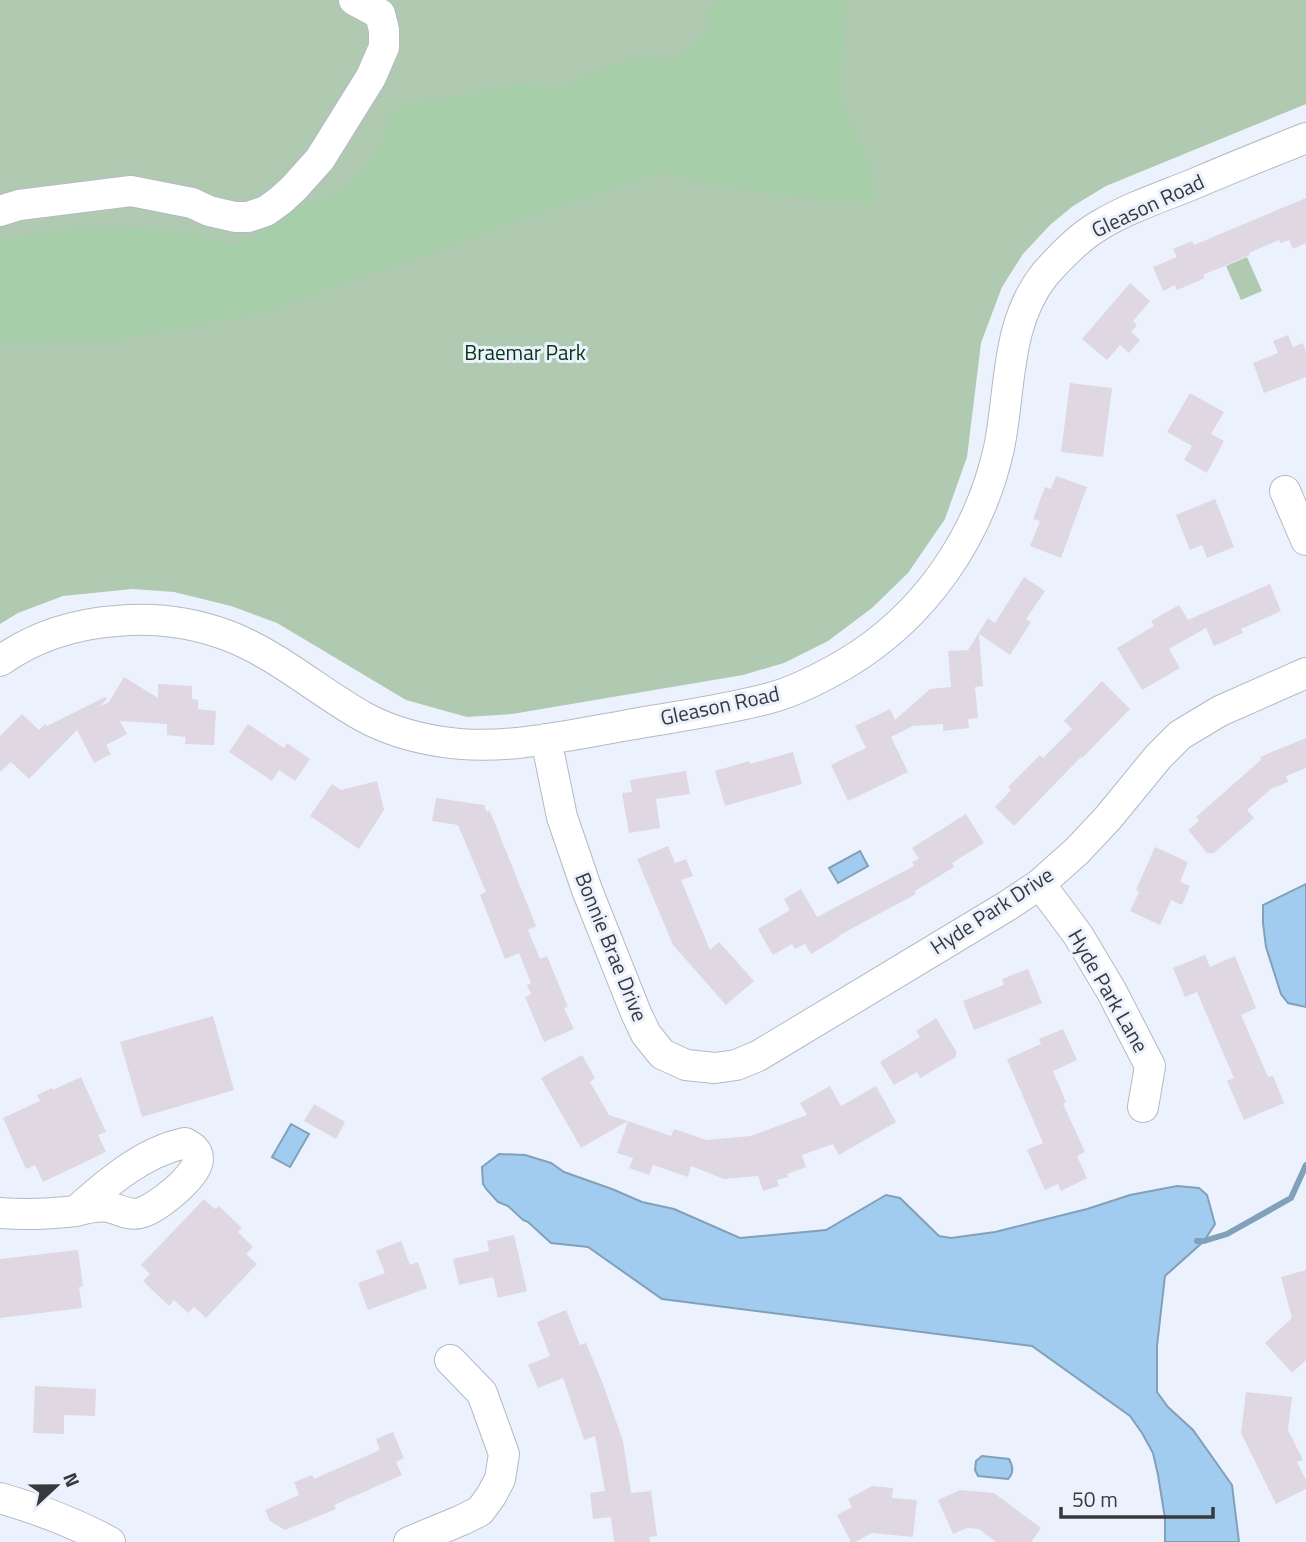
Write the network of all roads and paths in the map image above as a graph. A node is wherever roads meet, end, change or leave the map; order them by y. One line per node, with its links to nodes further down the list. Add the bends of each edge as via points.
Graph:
1 (354, 0): 2 (street)
2 (389, 7): 4 (street, via 384,47 371,77 320,159 266,211 235,217 131,191)
3 (1306, 138): 9 (street, Gleason Road, via 1100,225 1066,251 1042,278 1023,312 1011,354 999,446 985,498 937,584 864,653 820,679 774,697)
4 (0, 211)
5 (1285, 491): 6 (street)
6 (1306, 540)
7 (0, 661): 9 (street, Gleason Road, via 50,634 94,623 142,618 188,623 232,637 366,718 403,733 479,745)
8 (1306, 673): 10 (street, Hyde Park Drive, via 1220,711 1180,735 1108,818)
9 (546, 739): 11 (street, Bonnie Brae Drive, via 562,817 646,1034 663,1054 686,1065 715,1068)
10 (1040, 884): 11 (street, Hyde Park Drive); 12 (street, Hyde Park Lane, via 1078,935 1150,1066)
11 (758, 1056)
12 (1143, 1107)
13 (76, 1211): 14 (street)
14 (0, 1213)
15 (450, 1360): 18 (street, via 482,1393 504,1454 500,1479 480,1511)
16 (0, 1498): 17 (street, via 35,1508)
17 (110, 1542)
18 (409, 1542)

